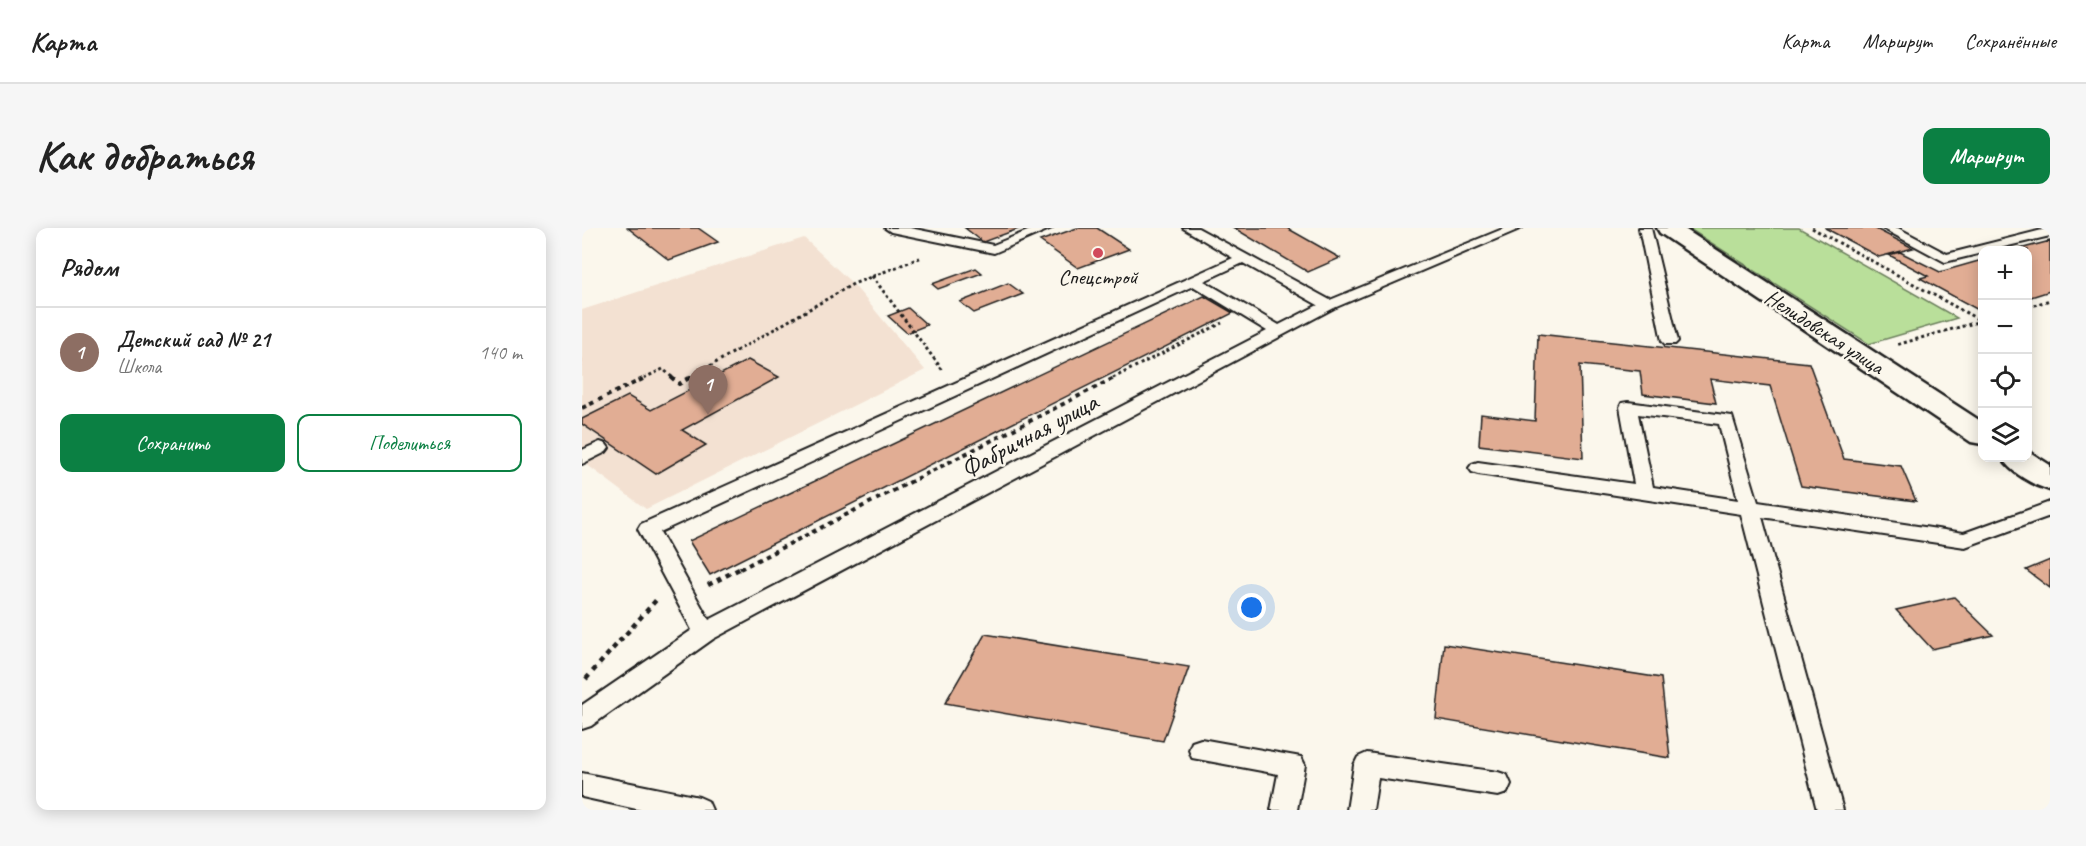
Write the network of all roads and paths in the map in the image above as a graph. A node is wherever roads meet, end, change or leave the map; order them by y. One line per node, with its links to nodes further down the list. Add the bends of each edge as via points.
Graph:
1 (891, 228): 10 (lane)
2 (1046, 228): 10 (lane, via 994,249)
3 (1190, 228): 11 (lane)
4 (1516, 228): 15 (lane, Фабричная улица)
5 (1644, 228): 21 (lane)
6 (1668, 228): 22 (street, Нелидовская улица)
7 (1812, 228): 18 (path)
8 (1888, 228): 9 (lane, via 1945,258)
9 (2050, 232)
10 (959, 242): 12 (path)
11 (1244, 258): 13 (lane); 15 (lane)
12 (872, 276): 23 (path); 24 (path, via 678,384 663,369)
13 (1194, 281): 17 (lane); 23 (lane)
14 (2050, 300): 16 (path)
15 (1329, 305): 20 (lane, Фабричная улица)
16 (2032, 306)
17 (1244, 311): 20 (lane); 35 (path)
18 (1978, 319)
19 (1978, 322): 22 (path)
20 (1279, 332): 36 (lane, Фабричная улица)
21 (1670, 341)
22 (1861, 355): 25 (street, Нелидовская улица)
23 (957, 389): 34 (lane, via 648,529)
24 (582, 408)
25 (1978, 432)
26 (600, 448): 27 (lane)
27 (582, 458)
28 (2024, 462): 30 (street)
29 (1478, 468): 31 (lane)
30 (2050, 479)
31 (1645, 493): 32 (lane); 32 (lane, via 1628,407 1726,420)
32 (1748, 508): 33 (lane, via 1965,540); 45 (lane)
33 (2050, 509)
34 (675, 578): 35 (lane); 37 (path)
35 (685, 597): 36 (lane)
36 (705, 633): 38 (lane, Фабричная улица)
37 (582, 684)
38 (582, 718)
39 (1201, 750): 43 (lane, via 1292,765)
40 (582, 784): 42 (lane)
41 (1498, 784): 44 (lane, via 1367,765)
42 (699, 810)
43 (1284, 810)
44 (1360, 810)
45 (1830, 810)

